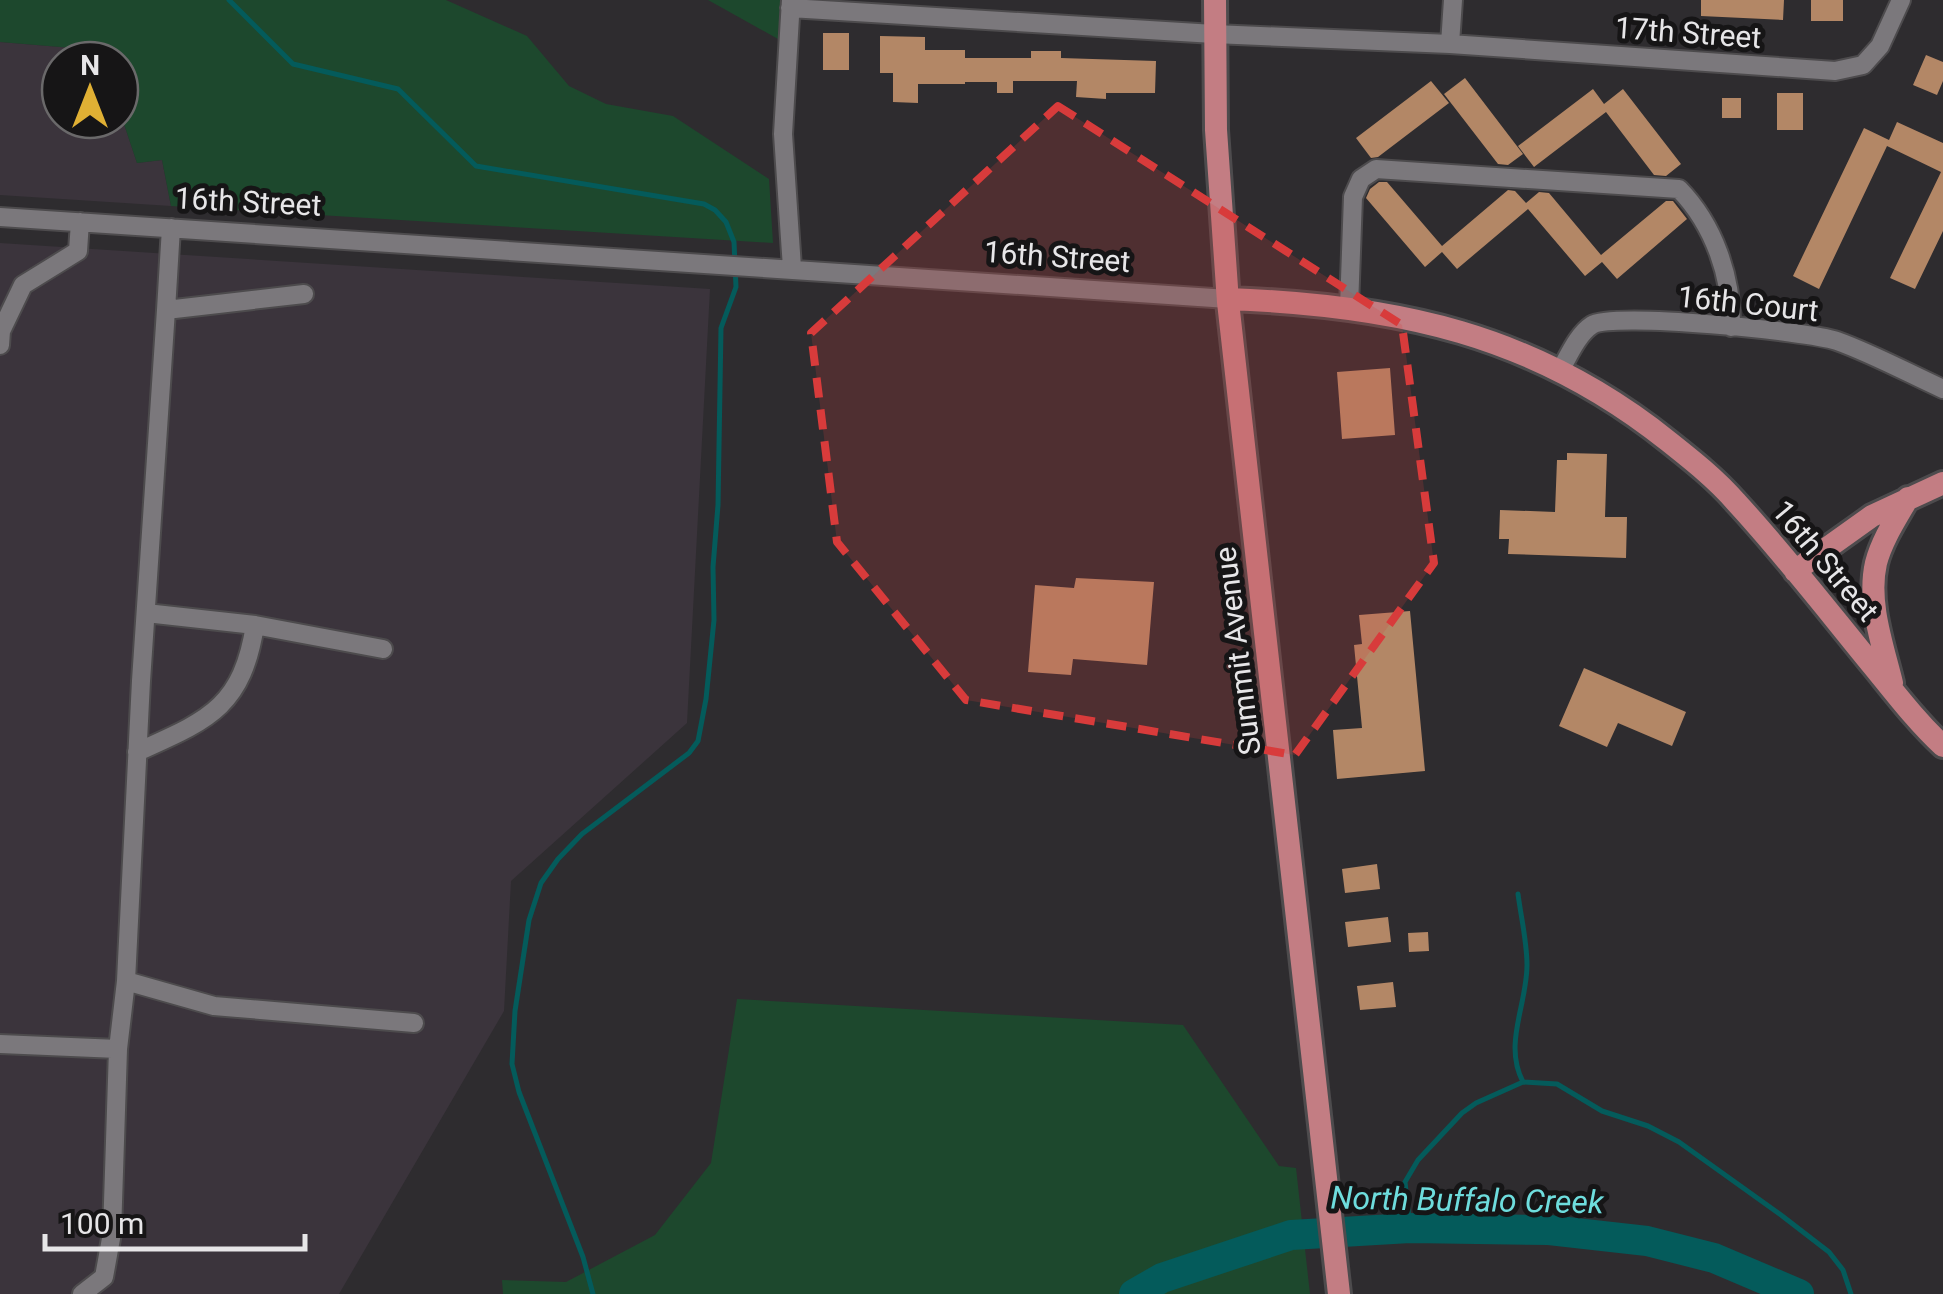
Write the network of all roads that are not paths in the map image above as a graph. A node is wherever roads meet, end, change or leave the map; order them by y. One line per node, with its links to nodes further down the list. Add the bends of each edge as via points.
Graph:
1 (1215, 0): 5 (main road, Summit Avenue)
2 (1453, 0): 6 (street)
3 (1900, 0): 6 (street, 17th Street, via 1880,46 1863,65 1836,71)
4 (790, 4): 5 (street, 17th Street); 10 (street, via 783,134)
5 (1214, 34): 6 (street, 17th Street); 12 (main road, Summit Avenue)
6 (1450, 44)
7 (0, 217): 8 (street, 16th Street)
8 (80, 222): 9 (street, 16th Street); 16 (street, via 78,252 23,286)
9 (171, 228): 10 (street, 16th Street); 14 (street)
10 (792, 268): 12 (street, 16th Street)
11 (304, 294): 14 (street)
12 (1228, 299): 13 (main road, 16th Street); 33 (main road, Summit Avenue)
13 (1349, 307): 15 (street, via 1354,196 1361,179 1376,169 1679,190 1702,216 1720,259); 17 (main road, 16th Street, via 1434,323)
14 (166, 310): 22 (street)
15 (1731, 327): 17 (street, 16th Court, via 1601,322 1590,326); 18 (street, 16th Court, via 1834,340)
16 (0, 344)
17 (1561, 369): 21 (main road, 16th Street, via 1700,467)
18 (1943, 389)
19 (1943, 483): 20 (main road)
20 (1908, 498): 21 (main road); 25 (main road, via 1875,568 1877,622)
21 (1795, 571): 25 (main road, 16th Street)
22 (146, 613): 23 (street); 27 (street)
23 (255, 625): 24 (street); 27 (street, via 235,691 215,712)
24 (382, 649)
25 (1894, 691): 26 (main road, 16th Street)
26 (1943, 746)
27 (137, 752): 28 (street)
28 (126, 981): 29 (street, via 214,1006); 31 (street)
29 (414, 1023)
30 (0, 1044): 31 (street)
31 (118, 1049): 32 (street, via 112,1233 104,1277)
32 (82, 1294)
33 (1339, 1294)

